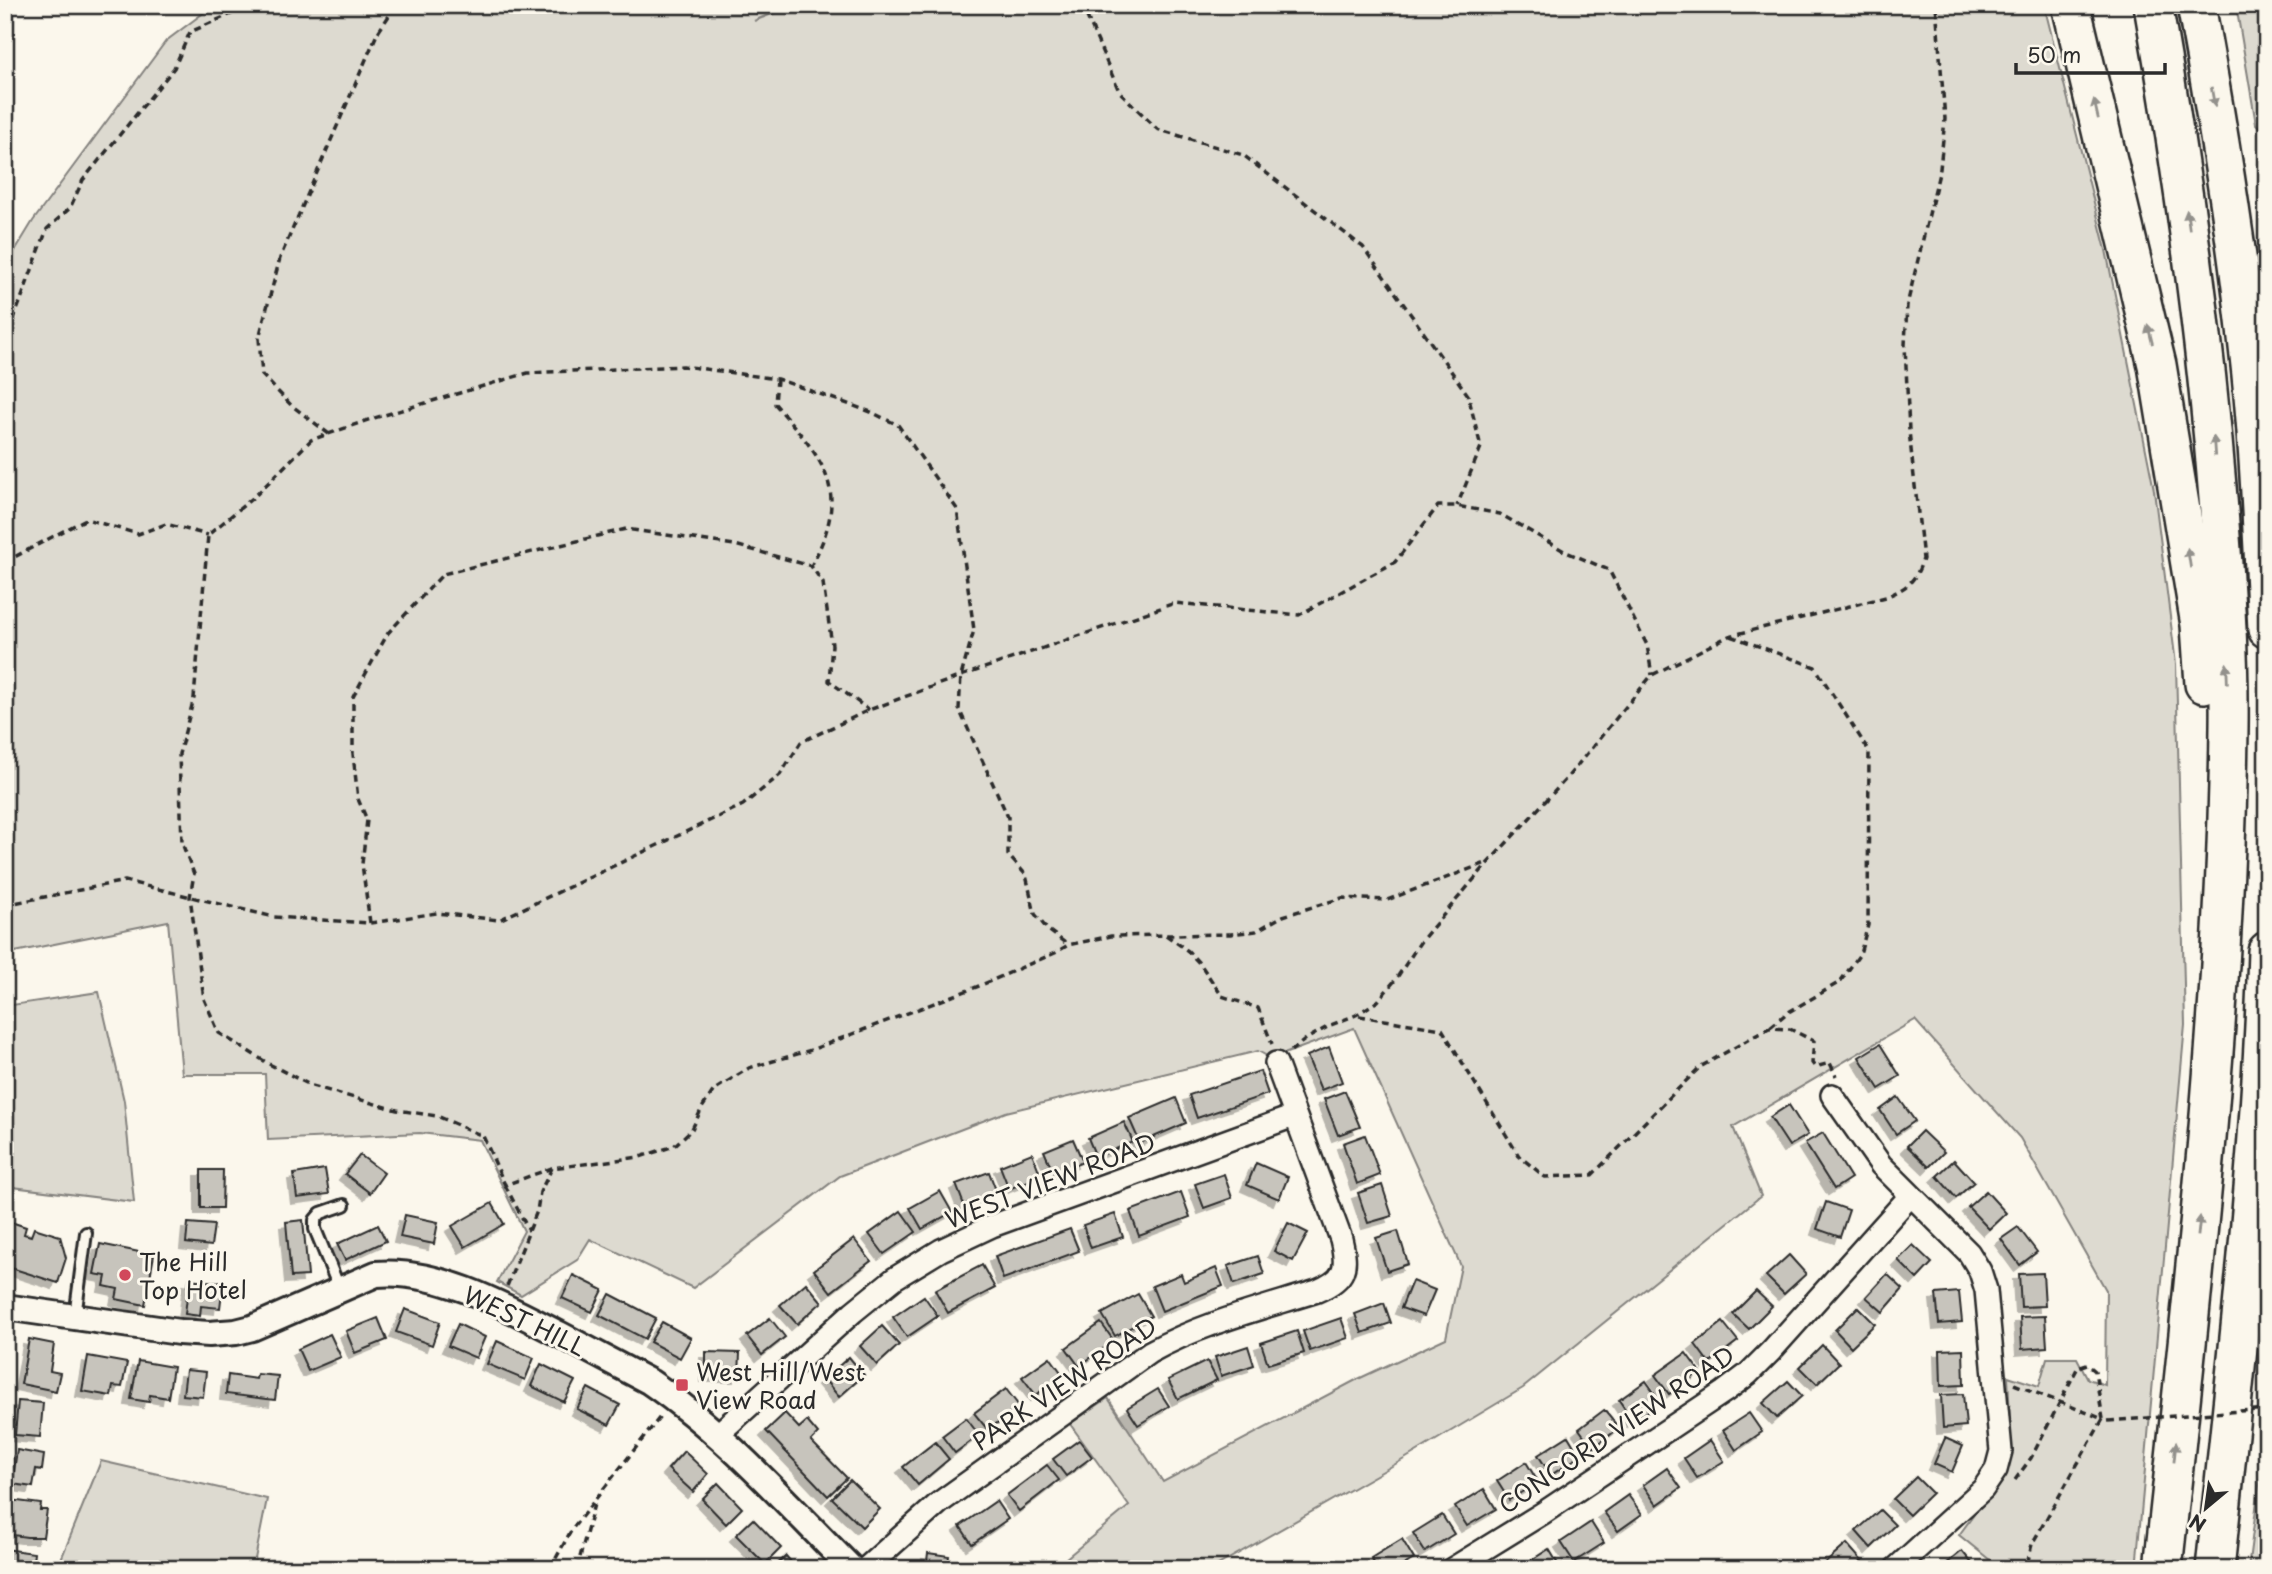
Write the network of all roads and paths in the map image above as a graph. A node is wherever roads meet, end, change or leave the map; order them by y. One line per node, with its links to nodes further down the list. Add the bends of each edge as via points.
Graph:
1 (241, 5): 8 (path, via 238,11 190,32 174,68 83,180 70,208 47,229)
2 (396, 5): 10 (path, via 377,34 280,258 259,338 262,375)
3 (1082, 5): 11 (path, via 1119,91 1157,129 1243,155 1363,247 1468,395 1481,447)
4 (1936, 5): 16 (path, via 1944,132 1940,169 1907,305 1905,345 1923,559 1917,576 1886,597)
5 (2071, 5): 27 (highway, one-way to 5, via 2200,625 2157,365)
6 (2153, 5): 27 (highway, one-way to 6, via 2229,725 2225,582 2212,415 2192,250)
7 (2196, 5): 15 (highway, one-way to 15, via 2235,234 2249,351)
8 (5, 343)
9 (777, 379): 10 (path, via 683,366 528,373); 14 (path, via 775,404 812,446 829,480 832,512); 18 (path, via 898,425 957,509 974,630)
10 (329, 434): 12 (path, via 310,440)
11 (1457, 506): 17 (path, via 1500,514 1564,551 1609,570 1647,645); 18 (path, via 1438,506 1395,562 1298,615 1175,603)
12 (208, 535): 13 (path, via 166,524 138,534 86,519); 21 (path, via 194,698 179,754 182,843 194,874)
13 (5, 562)
14 (811, 566): 19 (path, via 823,583 832,645 829,681); 23 (path, via 735,545 626,529 443,574 388,633 353,696 358,799 367,820 362,864)
15 (2267, 629)
16 (1729, 636): 17 (path); 29 (path, via 1815,667 1869,751 1868,925 1860,954 1840,982)
17 (1652, 675): 20 (path, via 1566,779)
18 (961, 676): 19 (path); 25 (path, via 959,709 1008,817 1008,855 1026,875 1035,914)
19 (869, 710): 23 (path, via 801,742 780,775 743,805 499,920 437,913)
20 (1488, 863): 24 (path, via 1387,900 1342,898 1283,916 1256,931); 28 (path, via 1421,941 1378,1001)
21 (190, 897): 22 (path, via 125,881); 23 (path, via 274,917); 34 (path, via 204,999 219,1033 312,1086 397,1110 437,1116 483,1136)
22 (5, 903)
23 (370, 923)
24 (1165, 934): 25 (path, via 1111,936); 30 (path, via 1201,965 1222,996 1258,1008)
25 (1068, 945): 33 (path, via 979,986 748,1069 714,1090 692,1129 674,1146 640,1157)
26 (2267, 951): 44 (highway)
27 (2219, 986): 60 (highway, one-way to 27, via 2203,1190)
28 (1356, 1016): 29 (path, via 1443,1029 1519,1156 1545,1177 1592,1175 1700,1067); 30 (path, via 1306,1039)
29 (1769, 1028): 31 (path, via 1790,1028 1814,1041 1812,1063 1815,1067 1830,1063 1836,1077)
30 (1276, 1063): 32 (street, PARK VIEW ROAD)
31 (1832, 1095): 35 (street, via 1881,1165)
32 (1294, 1116): 50 (street, WEST VIEW ROAD, via 992,1226 941,1250 895,1278 853,1312); 56 (street, PARK VIEW ROAD, via 1341,1239 1345,1269 1339,1279 1317,1291 1207,1325 1150,1352 939,1503)
33 (552, 1168): 34 (path); 37 (path)
34 (505, 1185): 37 (path)
35 (1910, 1196): 45 (street, via 1969,1253 1980,1271 1986,1290); 57 (street, CONCORD VIEW ROAD, via 1748,1374)
36 (344, 1205): 40 (lane, via 315,1220)
37 (529, 1231): 41 (path)
38 (86, 1233): 43 (lane)
39 (2267, 1249): 44 (highway)
40 (340, 1290): 41 (street, WEST HILL, via 376,1274 390,1273 459,1288); 43 (street, WEST HILL, via 236,1332 179,1332)
41 (499, 1303): 46 (street, WEST HILL)
42 (5, 1307): 43 (street, WEST HILL)
43 (75, 1317)
44 (2238, 1364): 61 (highway)
45 (1993, 1375): 47 (path); 58 (street, via 2001,1451 1996,1470 1983,1489)
46 (674, 1398): 50 (street, WEST HILL); 52 (path)
47 (2060, 1402): 49 (path); 49 (path, via 2078,1367 2087,1364 2095,1371); 51 (path, via 2031,1458)
48 (2267, 1409): 49 (path, bridge)
49 (2106, 1420): 59 (path, via 2032,1544)
50 (718, 1435): 55 (street, WEST HILL)
51 (2008, 1490)
52 (594, 1502): 53 (path, via 572,1529); 54 (path)
53 (550, 1569)
54 (579, 1569)
55 (852, 1569)
56 (865, 1569)
57 (1452, 1569)
58 (1895, 1569)
59 (2026, 1569)
60 (2163, 1569)
61 (2215, 1569)

